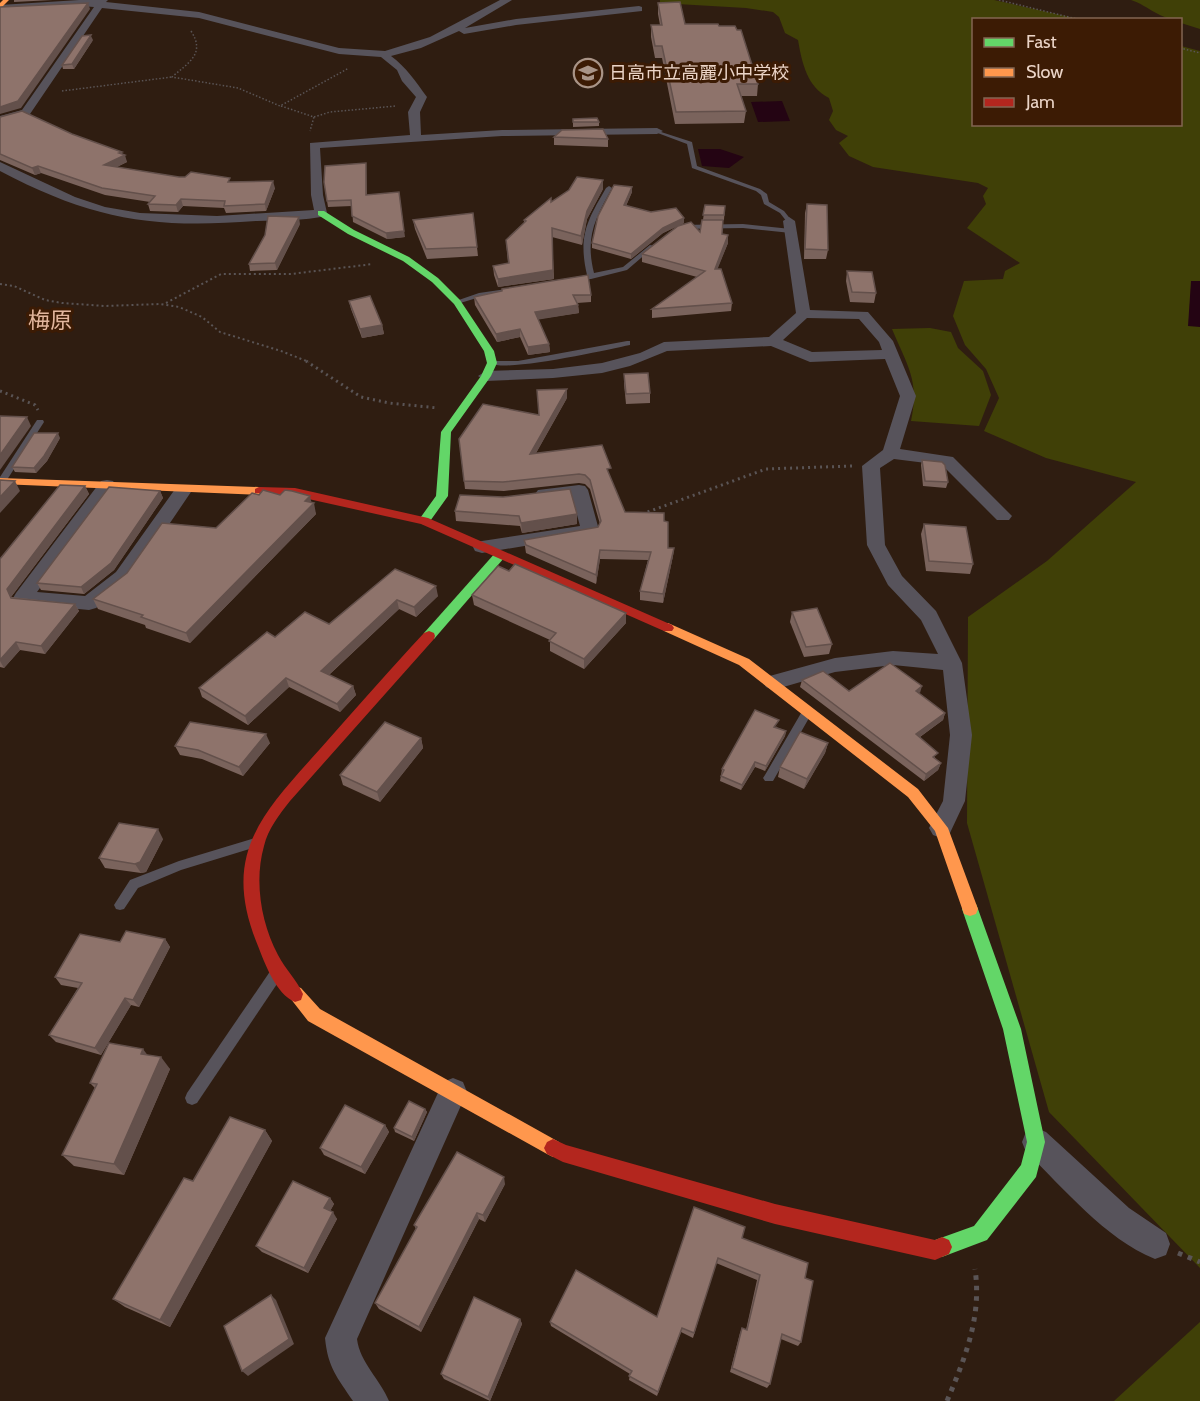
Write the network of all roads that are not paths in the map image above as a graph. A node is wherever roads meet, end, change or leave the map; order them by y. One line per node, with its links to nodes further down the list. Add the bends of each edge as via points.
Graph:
1 (6, 0): 5 (street)
2 (507, 0): 8 (street)
3 (101, 2): 5 (street); 7 (street); 10 (street, via 26,112)
4 (186, 3): 7 (street)
5 (0, 7)
6 (639, 9): 8 (street)
7 (174, 11): 9 (street, via 339,51)
8 (452, 33): 9 (street)
9 (385, 54): 12 (street, via 402,69 422,97 414,112)
10 (0, 120)
11 (657, 130): 12 (street); 16 (lane, via 690,143 694,166 758,190 766,203 782,212)
12 (416, 138): 15 (street, via 314,145)
13 (0, 166): 15 (street, via 115,213 175,219)
14 (609, 188): 19 (lane, via 589,224 584,254)
15 (321, 213): 22 (street, via 406,259)
16 (790, 226): 17 (lane, via 691,226 679,227); 23 (street)
17 (671, 233)
18 (662, 239): 19 (lane, via 631,266)
19 (591, 277): 20 (lane)
20 (568, 281)
21 (524, 288): 22 (lane)
22 (458, 302): 27 (street, via 489,351)
23 (802, 314): 24 (street); 26 (street, via 863,315)
24 (773, 340): 26 (street, via 810,357); 27 (street, via 664,347 648,357 551,373)
25 (627, 343): 27 (lane)
26 (892, 354): 29 (street, via 908,396)
27 (489, 369): 33 (street, via 446,432)
28 (40, 422): 30 (lane)
29 (891, 453): 36 (street, via 947,461); 40 (street, via 871,466 876,545 895,580 929,616)
30 (1, 481): 31 (street)
31 (107, 485): 32 (street); 32 (street, via 23,598 89,603 123,577)
32 (184, 489): 37 (street, via 295,492)
33 (442, 496): 35 (street); 37 (street)
34 (525, 496): 38 (street, via 579,490 590,530)
35 (462, 497)
36 (1003, 516)
37 (424, 521): 38 (street)
38 (482, 547): 39 (street)
39 (500, 555): 41 (street, via 744,662); 45 (street, via 291,791 264,826)
40 (952, 663): 41 (street, via 893,658 835,665); 44 (street, via 961,735 954,801)
41 (773, 682): 42 (street)
42 (808, 710): 43 (lane); 44 (street, via 913,793)
43 (769, 778)
44 (940, 828): 50 (street, via 1012,1029)
45 (259, 842): 46 (lane, via 178,866 134,884); 47 (street, via 251,868 255,916)
46 (120, 905)
47 (278, 972): 48 (street, via 314,1015); 49 (lane)
48 (453, 1092): 50 (street, via 563,1153 776,1214 935,1250 980,1233 1029,1170); 52 (street, via 341,1338 343,1358)
49 (192, 1098)
50 (1036, 1142): 51 (street, via 1118,1219)
51 (1155, 1244)
52 (373, 1401)

